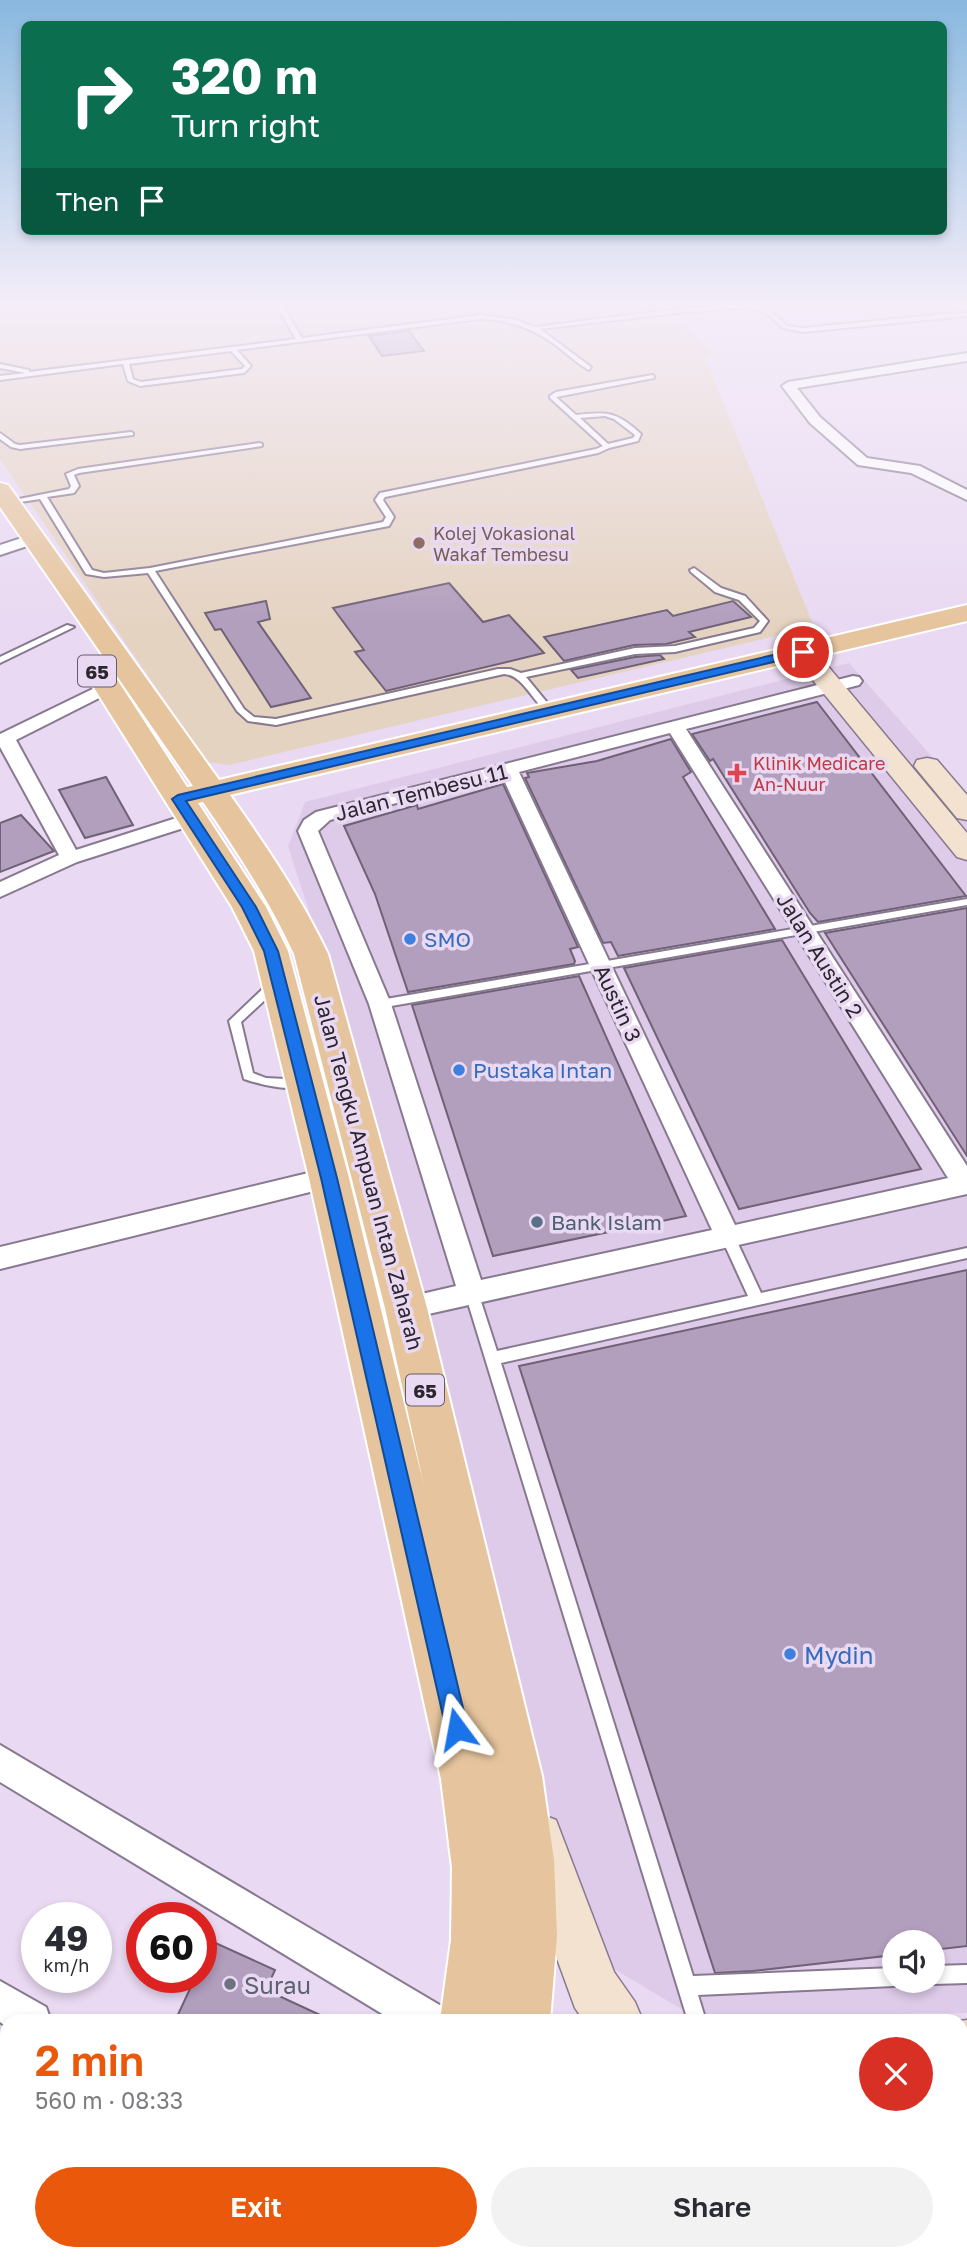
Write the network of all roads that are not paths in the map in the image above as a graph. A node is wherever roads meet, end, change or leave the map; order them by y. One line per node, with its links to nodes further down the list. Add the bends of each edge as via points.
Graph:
1 (567, 410): 3 (lane)
2 (808, 410): 9 (street, via 863,462 915,469)
3 (576, 418): 7 (lane); 7 (lane, via 616,414 639,435 636,440)
4 (131, 434): 5 (lane, via 20,447)
5 (0, 435)
6 (260, 445): 8 (lane, via 78,471 71,474 75,486 71,491)
7 (607, 446): 12 (lane, via 383,495 379,500 390,517 386,524)
8 (42, 496): 10 (lane); 12 (lane, via 89,572)
9 (967, 496)
10 (3, 503): 11 (main road, Jalan Tengku Ampuan Intan Zaharah / 65)
11 (17, 544): 15 (main road, Jalan Tengku Ampuan Intan Zaharah / 65); 27 (main road, Jalan Tengku Ampuan Intan Zaharah / 65)
12 (150, 570): 18 (lane, via 251,719 276,722 498,672)
13 (694, 570): 18 (lane, via 718,590 742,598 764,621 757,630)
14 (967, 613): 16 (main road)
15 (70, 627): 17 (lane); 20 (main road, Jalan Tengku Ampuan Intan Zaharah / 65)
16 (814, 649): 19 (street); 21 (main road)
17 (0, 660)
18 (522, 675): 21 (lane)
19 (842, 683): 22 (street, Jalan Tembesu 11); 28 (street); 29 (street)
20 (107, 687): 23 (street); 27 (main road, Jalan Tengku Ampuan Intan Zaharah / 65)
21 (550, 711): 24 (main road)
22 (676, 727): 25 (street, Jalan Tembesu 11); 34 (street, Jalan Austin 2)
23 (3, 740): 31 (street)
24 (379, 751): 26 (main road); 30 (main road, via 267,801 251,818 249,832)
25 (509, 770): 35 (street, Austin 3); 36 (street, Jalan Tembesu 11, via 323,816 311,824 308,831)
26 (271, 777): 27 (main road); 27 (main road, via 203,770)
27 (192, 791): 30 (main road, Jalan Tengku Ampuan Intan Zaharah / 65); 31 (street); 37 (main road, Jalan Tengku Ampuan Intan Zaharah / 65, via 271,951)
28 (967, 812)
29 (967, 851)
30 (257, 856): 44 (main road, Jalan Tengku Ampuan Intan Zaharah / 65, via 311,954)
31 (70, 858): 32 (street)
32 (0, 890)
33 (967, 902): 34 (lane)
34 (804, 930): 35 (lane); 38 (street, Jalan Austin 2)
35 (600, 966): 36 (lane); 39 (street, Austin 3)
36 (380, 1004): 42 (street, Jalan Tembesu 11)
37 (329, 1178): 41 (street); 55 (main road, Jalan Tengku Ampuan Intan Zaharah / 65, via 468,1779 480,1868 480,1940)
38 (966, 1184): 39 (street)
39 (728, 1237): 42 (street); 43 (lane)
40 (967, 1253): 43 (lane)
41 (0, 1258)
42 (472, 1293): 44 (street); 45 (lane)
43 (757, 1300): 45 (lane)
44 (406, 1308): 47 (main road, Jalan Tengku Ampuan Intan Zaharah / 65)
45 (494, 1358): 51 (lane)
46 (0, 1762): 54 (street)
47 (515, 1776): 56 (main road, Jalan Tengku Ampuan Intan Zaharah / 65, via 526,1860 528,1936); 57 (street, via 594,1989)
48 (967, 1974): 49 (lane)
49 (945, 1975)
50 (882, 1978): 51 (lane)
51 (686, 1986): 58 (lane)
52 (0, 2000): 53 (street)
53 (21, 2014)
54 (417, 2014)
55 (471, 2014)
56 (521, 2014)
57 (610, 2014)
58 (695, 2014)

